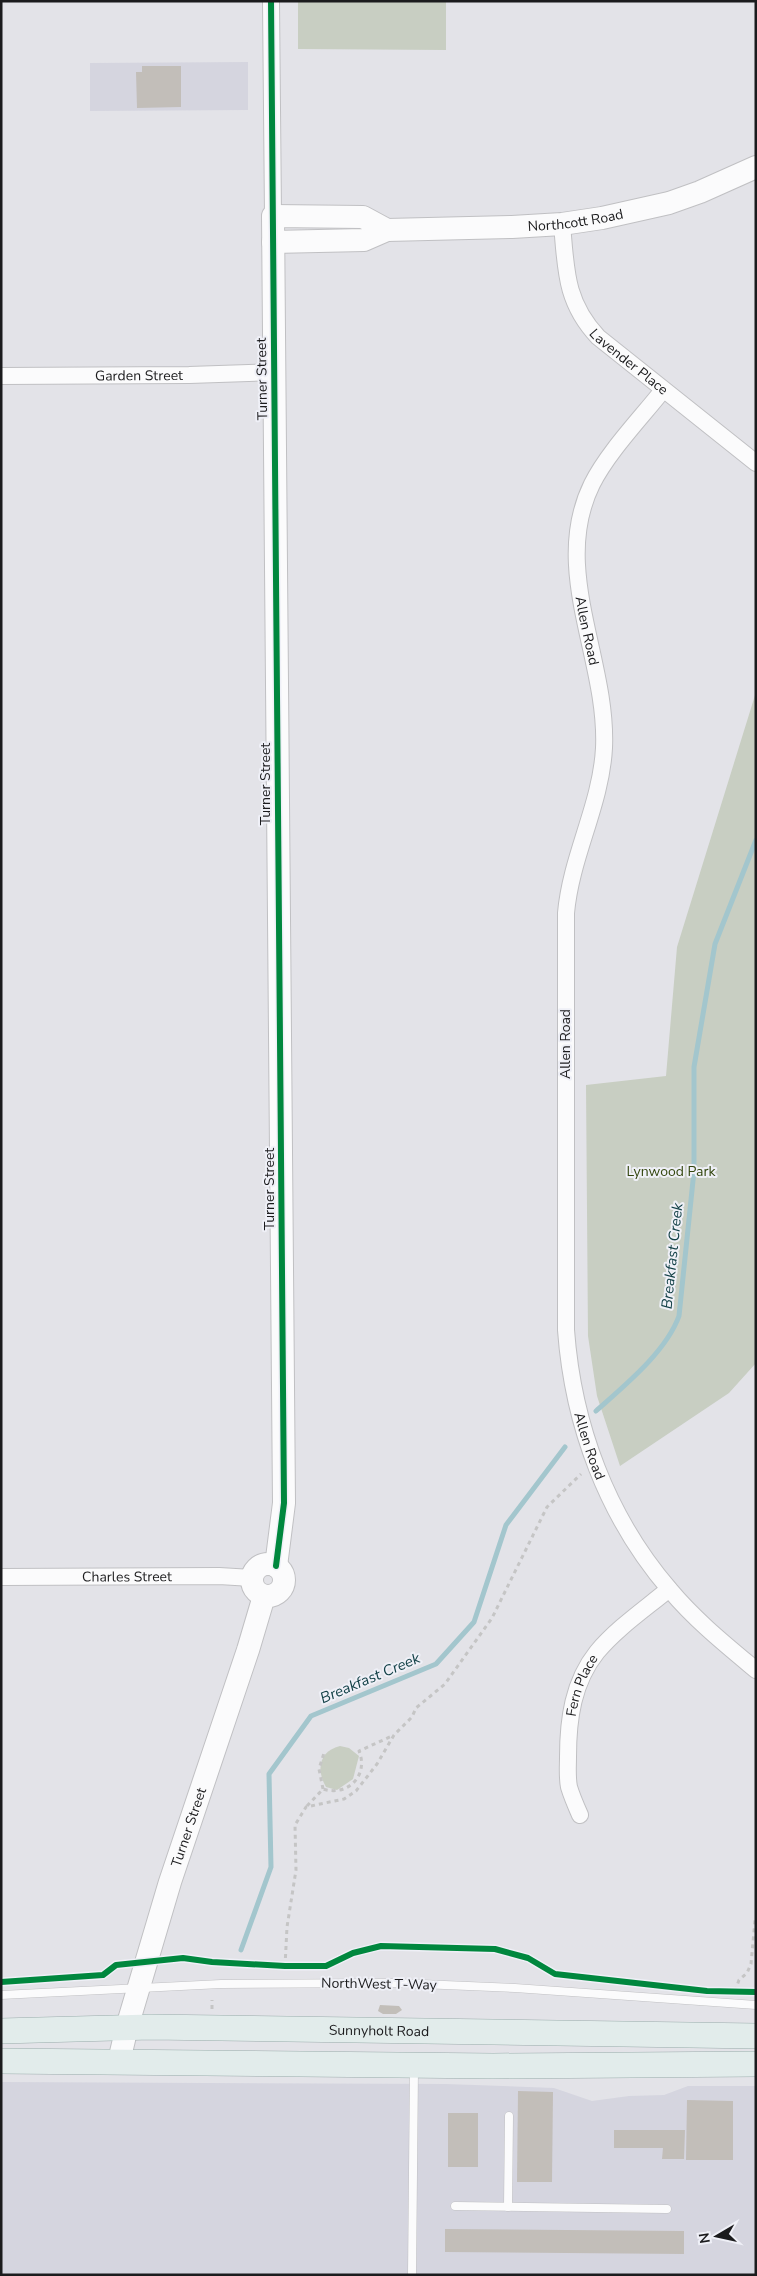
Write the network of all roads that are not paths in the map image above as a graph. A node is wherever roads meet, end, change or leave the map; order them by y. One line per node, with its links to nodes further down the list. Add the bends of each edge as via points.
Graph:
1 (271, 1): 3 (street, Turner Street)
2 (756, 167): 4 (street, Northcott Road, via 669,203)
3 (273, 216): 5 (street, via 363,217); 6 (street, Turner Street)
4 (562, 224): 5 (street, Northcott Road); 9 (street, Lavender Place, via 567,282 582,318 598,337)
5 (387, 230): 6 (street, Northcott Road, via 364,240)
6 (273, 242): 7 (street, Turner Street)
7 (275, 372): 8 (street, Garden Street); 12 (street, Turner Street, via 284,1502 276,1566 266,1564 253,1573)
8 (1, 376)
9 (662, 390): 10 (street, Lavender Place); 13 (street, Allen Road, via 594,481 577,534 576,565 603,707 604,733 601,776 574,868 566,913 565,1289 568,1356 584,1434 620,1518)
10 (756, 464)
11 (1, 1577): 12 (street, Charles Street, via 219,1576)
12 (258, 1587): 16 (street, Turner Street, via 248,1650 170,1882)
13 (669, 1589): 14 (street, Allen Road, via 710,1632); 15 (street, Fern Place, via 610,1638 580,1680 569,1723 568,1774)
14 (756, 1670)
15 (580, 1816)
16 (140, 1990): 17 (lane, NorthWest T-Way); 18 (lane, NorthWest T-Way, via 221,1984 397,1983); 19 (street, Turner Street)
17 (1, 1995)
18 (756, 2005)
19 (127, 2027): 20 (main road, Sunnyholt Road); 21 (main road, Sunnyholt Road); 23 (street, Turner Street)
20 (1, 2031)
21 (756, 2036)
22 (1, 2061): 23 (main road)
23 (119, 2061): 25 (main road)
24 (756, 2064): 25 (main road)
25 (414, 2065): 30 (lane)
26 (509, 2116): 28 (lane)
27 (455, 2206): 28 (lane)
28 (508, 2207): 29 (lane)
29 (667, 2209)
30 (412, 2275)

